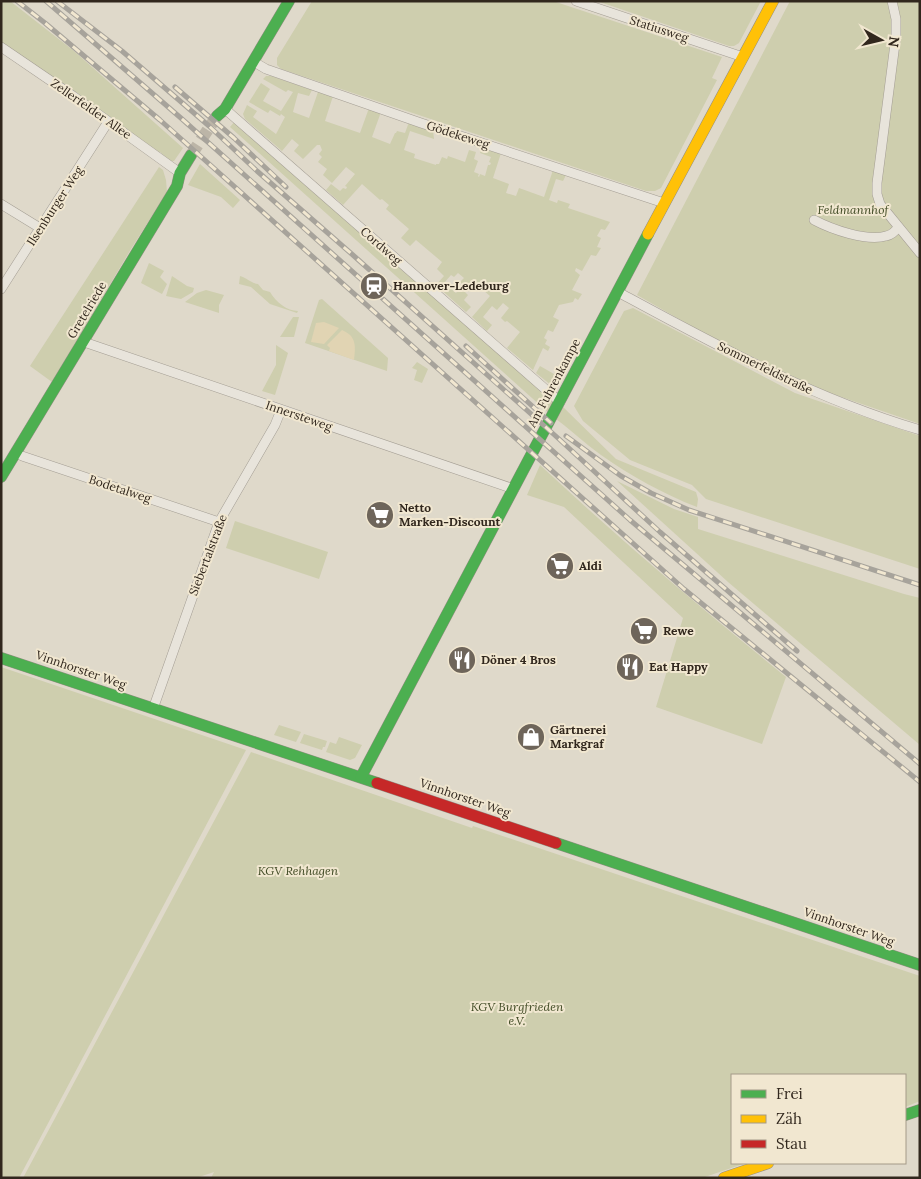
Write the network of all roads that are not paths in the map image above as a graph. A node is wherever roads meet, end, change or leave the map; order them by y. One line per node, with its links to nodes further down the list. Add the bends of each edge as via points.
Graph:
1 (289, 1): 7 (street)
2 (576, 1): 6 (street, Statiusweg)
3 (773, 1): 6 (street, Am Fuhrenkampe)
4 (892, 1): 15 (street, via 896,36 877,194 880,204)
5 (1, 47): 9 (street, Zellerfelder Allee)
6 (742, 57): 12 (street, Am Fuhrenkampe)
7 (254, 62): 8 (street); 12 (street, Gödekeweg, via 366,104)
8 (221, 113): 21 (street, Cordweg)
9 (108, 122): 11 (street, Zellerfelder Allee); 16 (street, Ilsenburger Weg)
10 (191, 155): 11 (street, Gretelriede)
11 (180, 173): 20 (street, Gretelriede, via 177,186)
12 (664, 203): 19 (street, Am Fuhrenkampe)
13 (1, 204): 16 (street)
14 (814, 220): 15 (street, via 828,228 874,237 892,234)
15 (898, 227): 17 (street)
16 (40, 228): 18 (street, Ilsenburger Weg)
17 (920, 253)
18 (1, 290)
19 (618, 292): 21 (street, Am Fuhrenkampe); 23 (street, Sommerfeldstraße, via 767,371 854,408)
20 (84, 342): 22 (street, Innersteweg); 25 (street, Gretelriede)
21 (560, 402): 26 (street, Am Fuhrenkampe)
22 (281, 410): 26 (street, Innersteweg); 27 (street, Siebertalstraße)
23 (920, 430)
24 (22, 456): 27 (street, Bodetalweg)
25 (1, 477)
26 (514, 489): 30 (street, Am Fuhrenkampe)
27 (219, 522): 29 (street, Siebertalstraße)
28 (1, 658): 29 (street, Vinnhorster Weg)
29 (153, 709): 30 (street, Vinnhorster Weg)
30 (361, 777): 31 (street, Vinnhorster Weg)
31 (920, 965)
32 (920, 1110): 33 (street)
33 (906, 1115)
34 (765, 1164): 35 (street)
35 (724, 1178)

